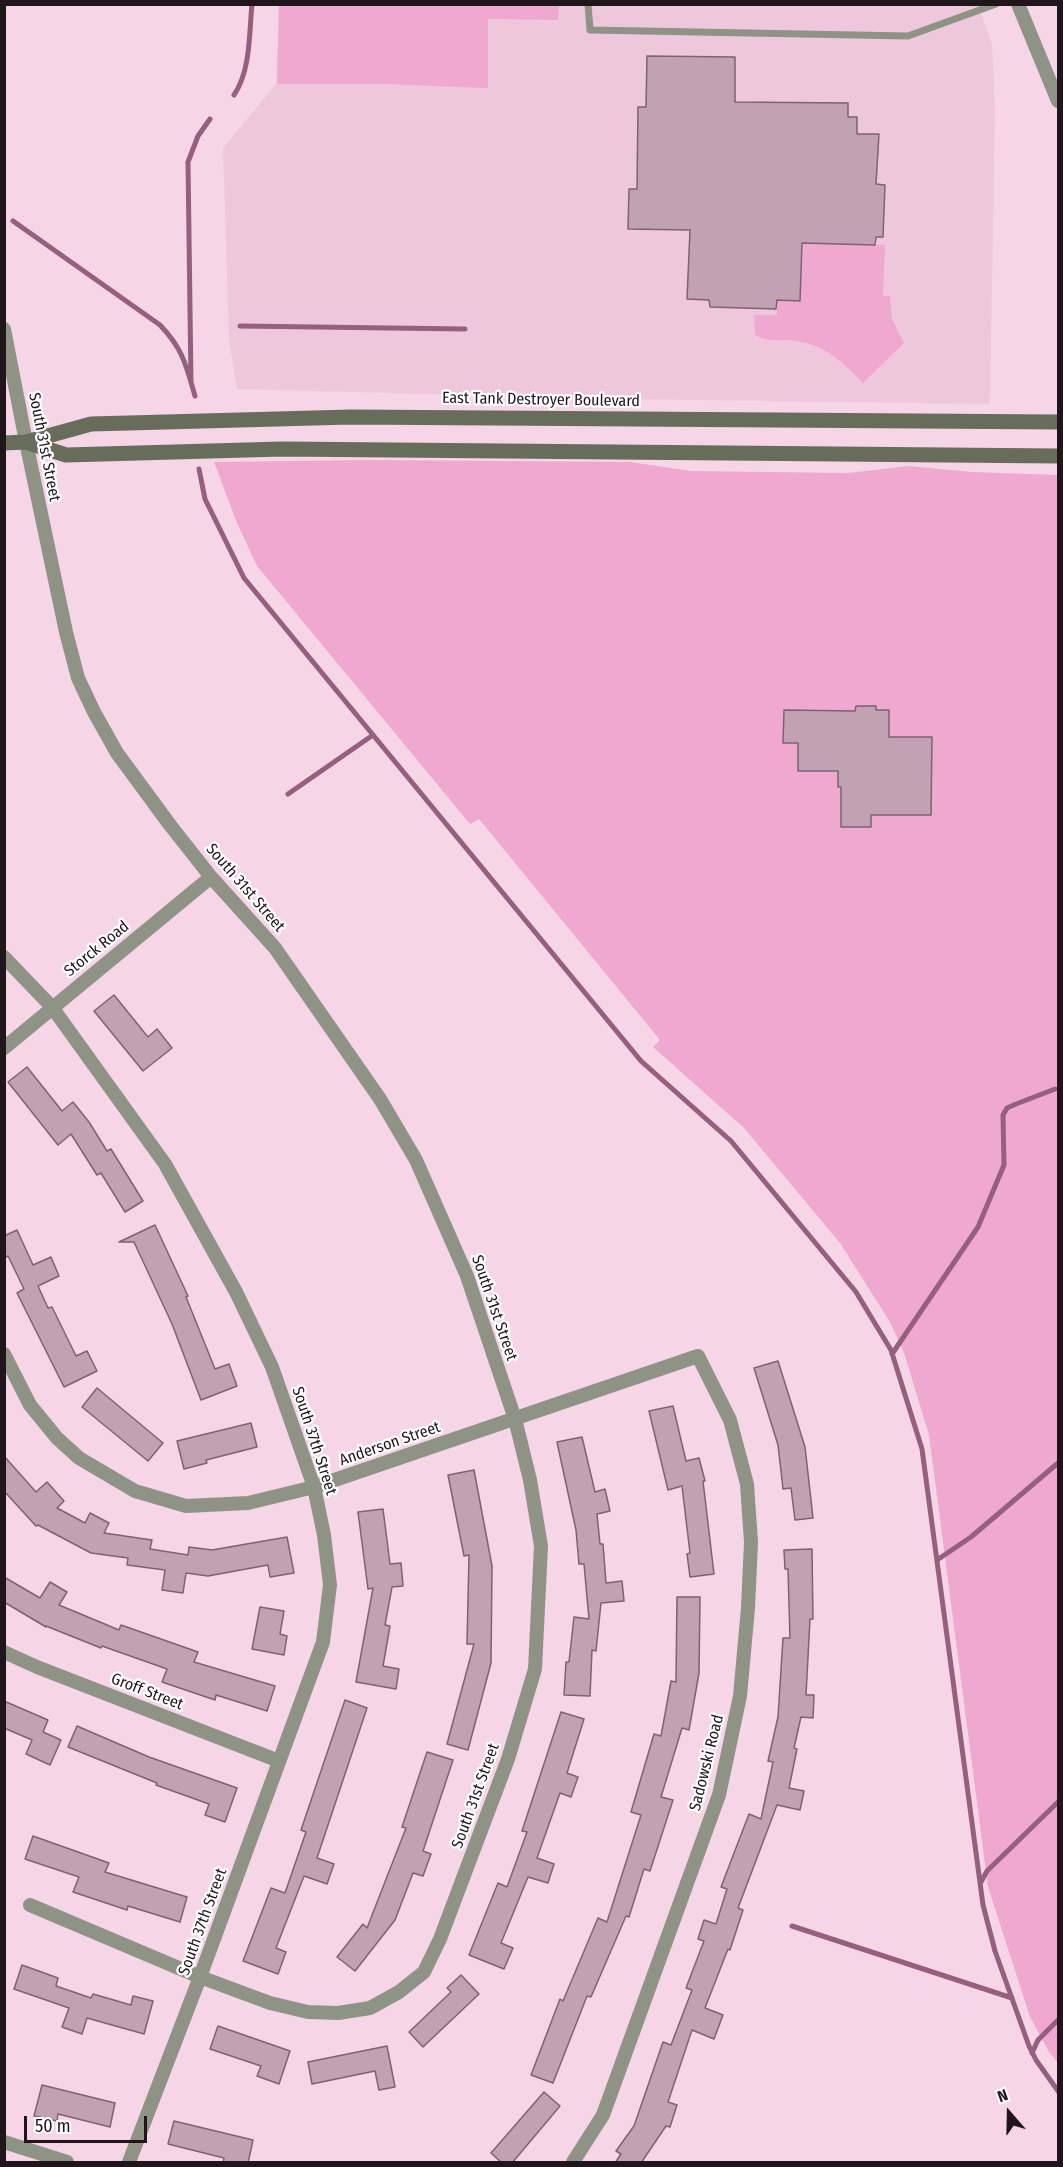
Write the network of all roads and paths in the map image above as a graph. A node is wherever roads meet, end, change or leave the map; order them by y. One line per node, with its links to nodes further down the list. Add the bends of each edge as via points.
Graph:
1 (588, 4): 2 (lane, via 590,30 908,36)
2 (996, 4)
3 (1018, 4): 4 (street)
4 (1059, 101)
5 (4, 329): 7 (street, South 31st Street)
6 (1059, 422): 7 (street, East Tank Destroyer Boulevard, via 351,417 92,424)
7 (26, 442): 8 (street, East Tank Destroyer Boulevard); 9 (street, East Tank Destroyer Boulevard, via 66,455 328,449); 10 (street, South 31st Street, via 78,678 117,753)
8 (4, 443)
9 (1059, 456)
10 (211, 877): 12 (street, Storck Road); 16 (street, South 31st Street, via 275,948 380,1099 416,1160 467,1276)
11 (4, 957): 12 (street, South 37th Street)
12 (52, 1007): 13 (street, Storck Road); 17 (street, South 37th Street, via 165,1164 236,1292 272,1367)
13 (4, 1047)
14 (4, 1354): 17 (street, Anderson Street, via 30,1405 57,1437 79,1458 135,1491 186,1506 248,1503)
15 (698, 1356): 16 (street, Anderson Street); 25 (street, Sadowski Road, via 730,1420 747,1484 750,1564 740,1696 715,1806 603,2115)
16 (515, 1419): 17 (street, Anderson Street); 21 (street, South 31st Street, via 541,1546 535,1669 508,1759 424,1972 370,2008 338,2013 308,2012 270,2003)
17 (314, 1487): 19 (street, South 37th Street, via 330,1585 326,1619 323,1642)
18 (4, 1652): 19 (street, Groff Street)
19 (279, 1761): 21 (street, South 37th Street)
20 (30, 1905): 21 (street, South 31st Street)
21 (200, 1977): 24 (street, South 37th Street)
22 (4, 2142): 23 (street)
23 (67, 2163)
24 (129, 2163)
25 (573, 2163)

